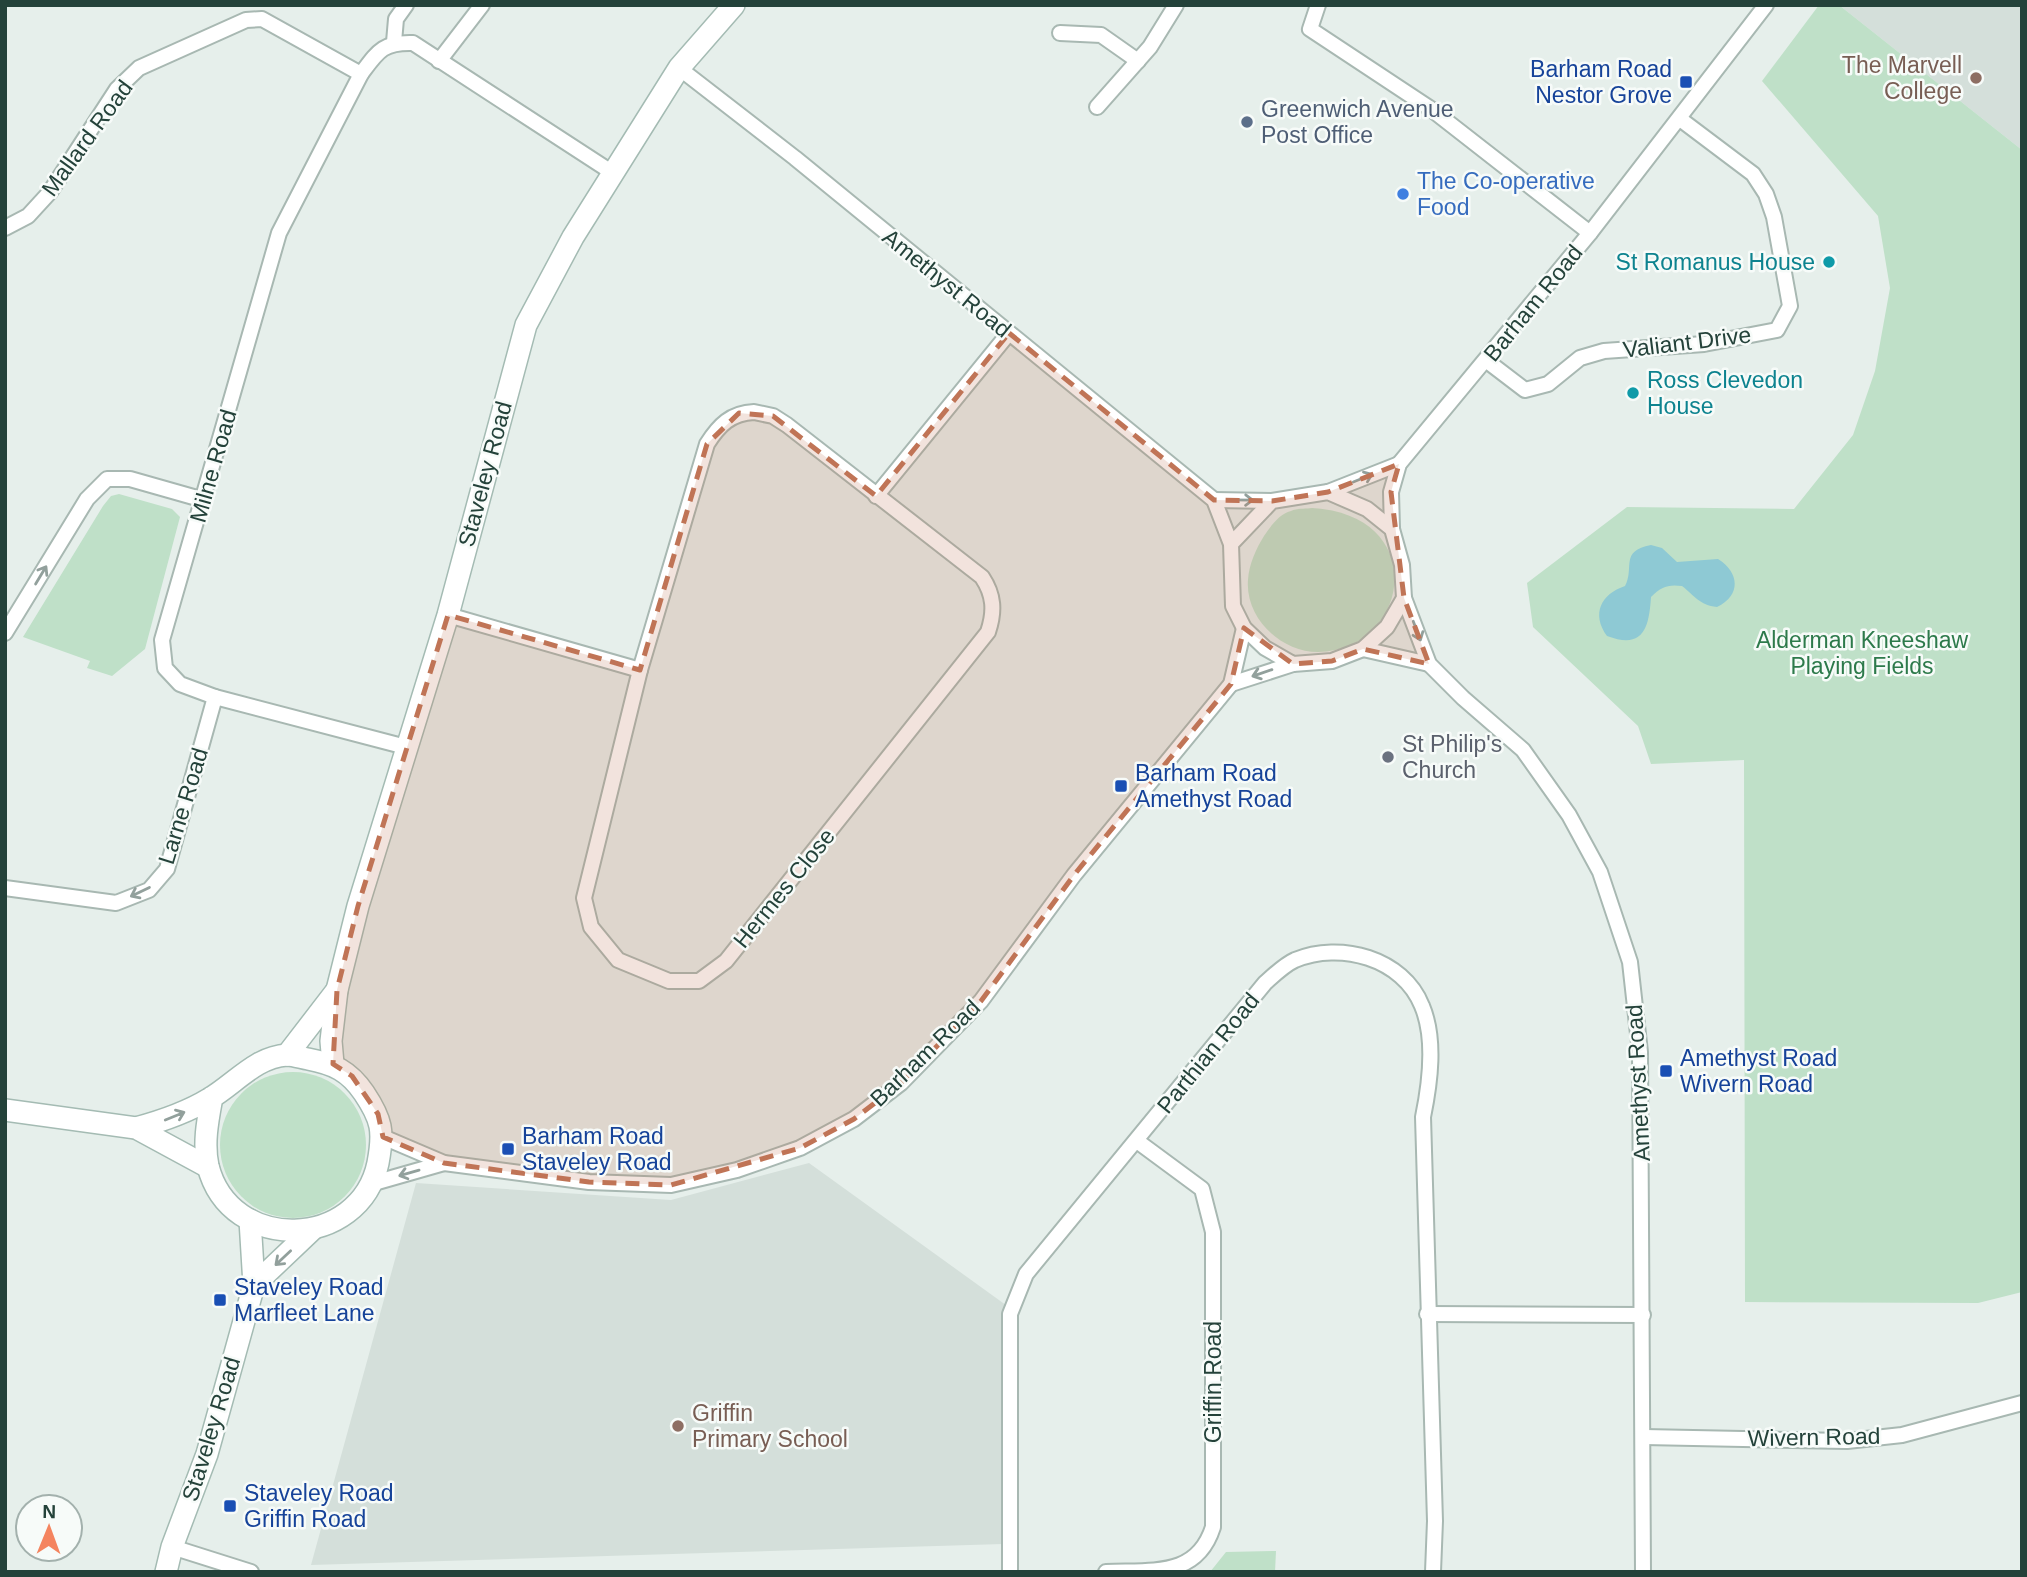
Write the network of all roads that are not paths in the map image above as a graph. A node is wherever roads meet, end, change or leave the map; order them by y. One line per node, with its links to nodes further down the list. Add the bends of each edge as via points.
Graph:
1 (406, 5): 8 (street, via 396,19)
2 (482, 5): 9 (street)
3 (734, 5): 11 (street, Staveley Road)
4 (1176, 5): 10 (street)
5 (1318, 5): 17 (street, via 1310,29 1442,117)
6 (1766, 5): 14 (street, Barham Road)
7 (1060, 33): 10 (street, via 1101,35)
8 (394, 42): 9 (street, via 413,43); 12 (street, Milne Road, via 379,51)
9 (439, 61): 15 (street)
10 (1138, 61): 13 (street)
11 (679, 68): 15 (street, Staveley Road); 18 (street, Amethyst Road)
12 (361, 74): 16 (street, Mallard Road, via 262,19 246,20 139,68 117,89 50,192 29,216); 23 (street, Milne Road, via 279,233)
13 (1097, 107)
14 (1679, 119): 17 (street, Barham Road); 19 (street, Valiant Drive, via 1753,174 1766,194 1790,306 1777,330 1704,344 1604,351 1580,358 1548,384 1525,390)
15 (613, 173): 29 (street, Staveley Road, via 526,325)
16 (5, 228)
17 (1590, 233): 19 (street, Barham Road)
18 (1009, 333): 22 (street); 24 (street, Amethyst Road)
19 (1487, 361): 20 (street, Barham Road)
20 (1399, 464): 21 (street, Barham Road, one-way to 20); 26 (street, Barham Road, via 1391,492)
21 (1328, 492): 25 (street); 26 (street, via 1367,509)
22 (876, 496): 35 (street, Hermes Close, via 773,416 739,413 724,421 707,444); 35 (street, Hermes Close, via 982,577 992,601 988,632 726,961 699,981 670,981 618,960 591,927 584,898)
23 (204, 500): 31 (street, one-way to 23, via 87,499 107,478 131,479); 37 (street, Milne Road, via 162,639 165,668 180,684)
24 (1214, 500): 25 (street, one-way to 25); 27 (street, Amethyst Road)
25 (1272, 501): 27 (street)
26 (1392, 529): 28 (street, via 1402,565)
27 (1231, 544): 30 (street, via 1233,606)
28 (1404, 598): 32 (street, via 1387,627); 34 (street, Amethyst Road, one-way to 34)
29 (448, 615): 35 (street); 38 (street, Staveley Road)
30 (1244, 628): 33 (street, via 1265,648); 36 (street, Barham Road)
31 (5, 633)
32 (1363, 649): 33 (street, via 1332,661); 34 (street)
33 (1293, 664): 36 (street, one-way to 36)
34 (1429, 664): 55 (street, Amethyst Road, via 1524,750 1601,872 1626,949 1640,1052)
35 (640, 670)
36 (1231, 684): 48 (street, Barham Road, via 1074,875 981,1001 901,1083 854,1119 800,1148 737,1170 671,1185 589,1182)
37 (215, 697): 38 (street, Milne Road); 39 (street, Larne Road, one-way to 39, via 167,869 149,890 116,903)
38 (407, 747): 40 (street, Staveley Road)
39 (5, 888)
40 (337, 990): 41 (street, Staveley Road); 42 (street, Staveley Road)
41 (287, 1055): 42 (street); 43 (street, via 243,1071)
42 (333, 1064): 46 (street, via 352,1076 378,1114)
43 (212, 1097): 45 (street, one-way to 43, via 176,1117); 49 (street, via 206,1133)
44 (5, 1110): 45 (street)
45 (136, 1128): 49 (street)
46 (383, 1137): 48 (street, Barham Road); 50 (street)
47 (1137, 1141): 54 (street, Parthian Road, via 1265,983 1291,961 1330,952 1363,955 1390,967 1414,990 1427,1031 1430,1083 1423,1117); 61 (street, Parthian Road, via 1026,1274 1010,1314); 62 (street, Griffin Road, via 1202,1189 1213,1232 1213,1527 1198,1559 1185,1567)
48 (444, 1163): 50 (street, Barham Road, one-way to 50)
49 (208, 1167): 51 (street, via 225,1199)
50 (374, 1183): 52 (street, via 354,1209)
51 (250, 1220): 52 (street, via 274,1230); 53 (street, Staveley Road)
52 (312, 1230): 53 (street, one-way to 53)
53 (254, 1285): 58 (street, Staveley Road, via 207,1454)
54 (1427, 1314): 55 (street); 63 (street, Parthian Road)
55 (1643, 1315): 57 (street, Amethyst Road)
56 (2022, 1403): 57 (street, Wivern Road, via 1902,1435 1847,1441)
57 (1644, 1437): 64 (street, Amethyst Road)
58 (172, 1546): 59 (street, Staveley Road); 60 (street)
59 (166, 1572)
60 (251, 1572)
61 (1010, 1572)
62 (1106, 1572)
63 (1433, 1572)
64 (1643, 1572)

